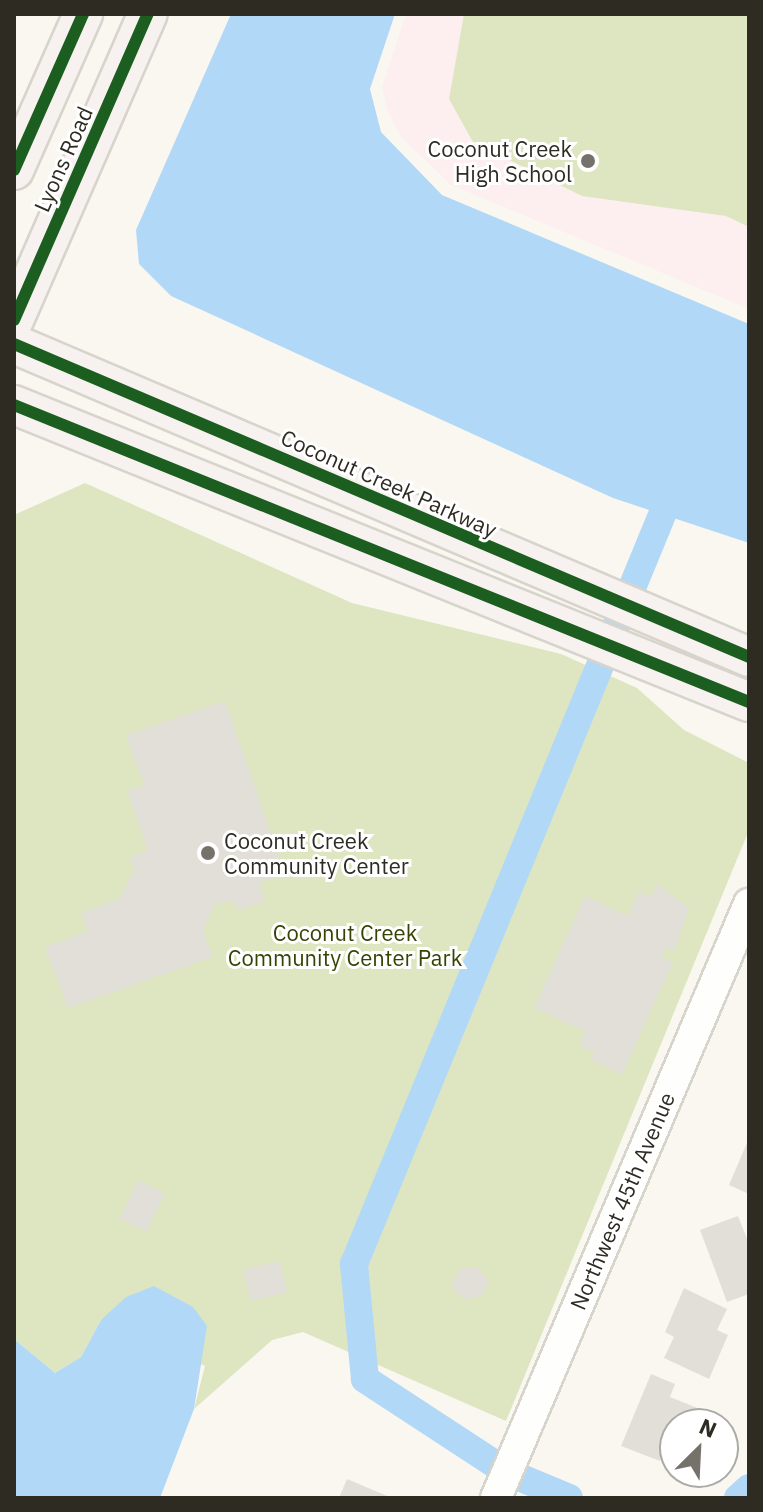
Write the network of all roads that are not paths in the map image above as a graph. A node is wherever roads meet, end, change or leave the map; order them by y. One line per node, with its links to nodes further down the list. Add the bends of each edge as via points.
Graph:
1 (83, 14): 3 (main road, Lyons Road)
2 (148, 14): 4 (main road, Lyons Road)
3 (14, 170)
4 (14, 320)
5 (14, 344): 7 (main road, Coconut Creek Parkway, via 587,594)
6 (14, 405): 8 (main road, via 333,540 573,628)
7 (749, 657)
8 (749, 702)
9 (749, 904): 10 (street, Northwest 45th Avenue)
10 (496, 1498)

